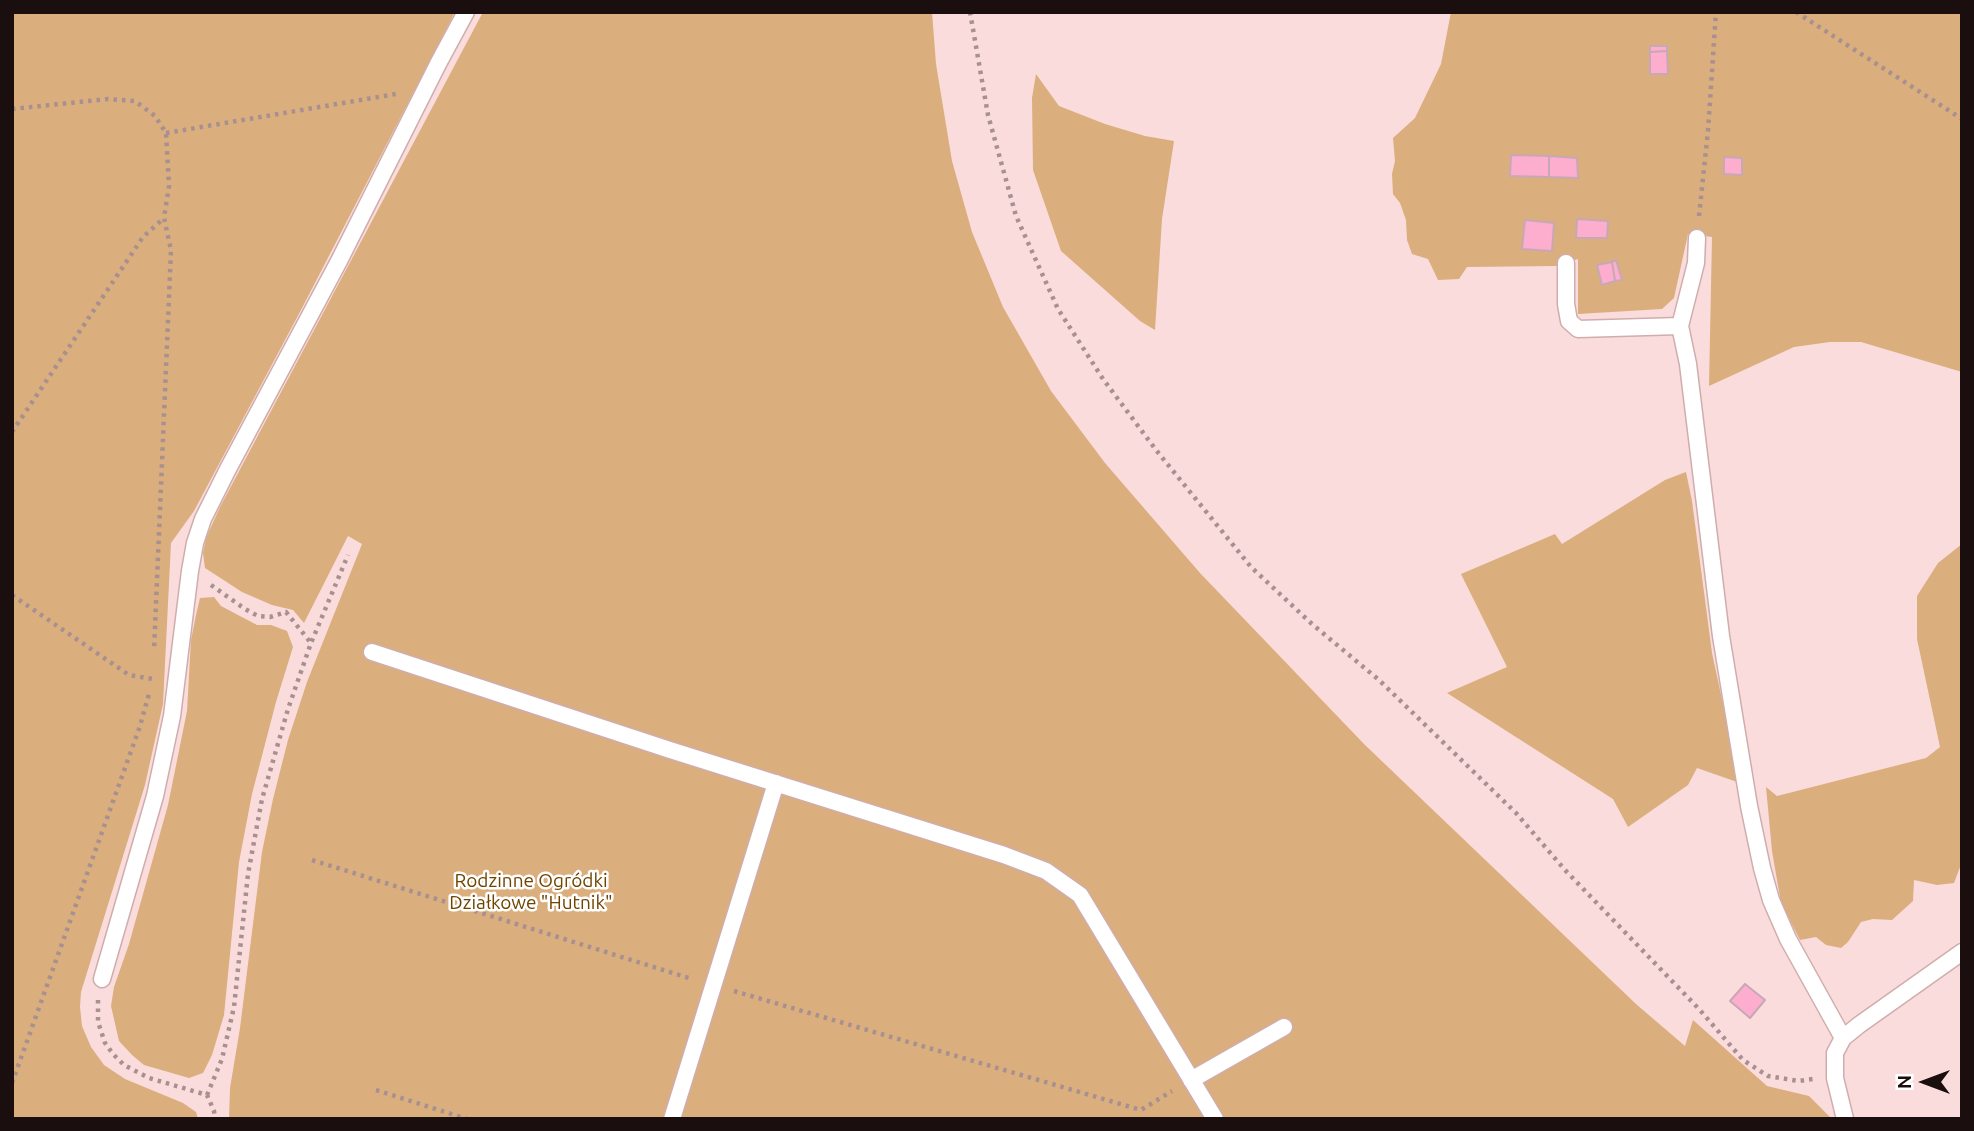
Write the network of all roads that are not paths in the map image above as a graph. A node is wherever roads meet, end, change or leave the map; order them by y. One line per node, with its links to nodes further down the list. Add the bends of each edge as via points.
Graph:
1 (466, 12): 8 (lane, via 203,519 195,543 172,716 155,796)
2 (1697, 238): 4 (lane, via 1696,263)
3 (1566, 263): 4 (lane, via 1569,321 1578,329)
4 (1680, 326): 10 (lane, via 1721,636 1762,868 1788,939)
5 (372, 652): 6 (lane)
6 (776, 783): 11 (lane, via 1004,855 1046,871 1080,895); 12 (lane)
7 (1962, 952): 10 (lane)
8 (102, 979)
9 (1284, 1027): 11 (lane)
10 (1843, 1038): 14 (lane, via 1835,1053 1835,1078)
11 (1191, 1080): 13 (lane)
12 (672, 1119)
13 (1215, 1119)
14 (1846, 1119)

